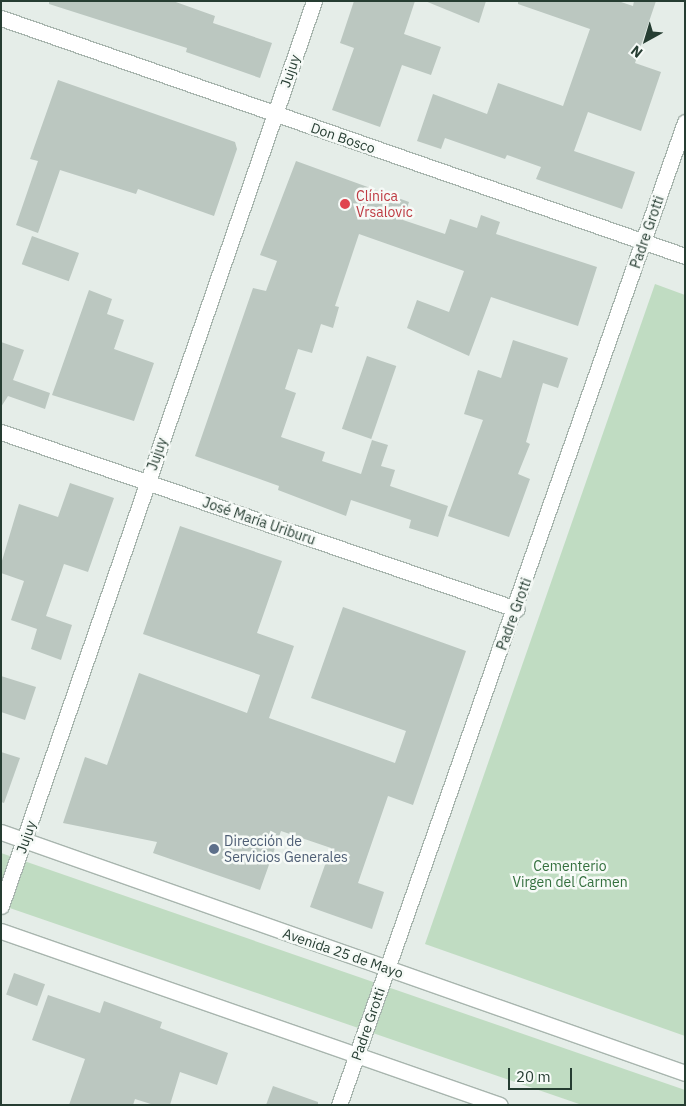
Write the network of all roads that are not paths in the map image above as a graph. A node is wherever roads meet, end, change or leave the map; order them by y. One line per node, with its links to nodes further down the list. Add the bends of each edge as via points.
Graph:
1 (314, 1): 3 (street, Jujuy)
2 (1, 18): 3 (street, Don Bosco)
3 (275, 115): 5 (street, Don Bosco); 8 (street, Jujuy)
4 (685, 122): 5 (street, Padre Grotti)
5 (644, 242): 6 (street, Don Bosco); 9 (street, Padre Grotti)
6 (685, 256)
7 (1, 432): 8 (street, José María Uriburu)
8 (147, 483): 9 (street, José María Uriburu); 11 (street, Jujuy)
9 (516, 609): 14 (street, Padre Grotti)
10 (1, 832): 11 (street, Avenida 25 de Mayo)
11 (25, 840): 12 (street, Jujuy); 14 (street, Avenida 25 de Mayo)
12 (1, 906)
13 (1, 930): 15 (street)
14 (387, 968): 15 (street, Padre Grotti); 16 (street, Avenida 25 de Mayo)
15 (356, 1055): 17 (street, Padre Grotti); 18 (street)
16 (685, 1073)
17 (340, 1105)
18 (500, 1105)

